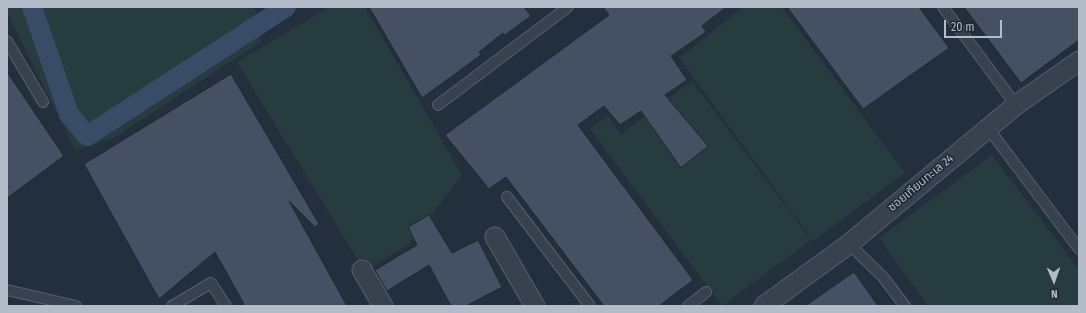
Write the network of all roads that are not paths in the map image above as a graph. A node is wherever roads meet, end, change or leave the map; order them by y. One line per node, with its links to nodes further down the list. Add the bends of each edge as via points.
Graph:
1 (568, 7): 6 (lane)
2 (943, 7): 7 (lane)
3 (7, 41): 5 (lane)
4 (1079, 61): 7 (street, ซอยเทียนทะเล 24)
5 (43, 102)
6 (438, 105)
7 (1016, 105): 8 (street, ซอยเทียนทะเล 24)
8 (988, 128): 11 (street, ซอยเทียนทะเล 24); 12 (lane)
9 (507, 197): 21 (lane)
10 (495, 237): 20 (street)
11 (849, 244): 23 (street, ซอยเทียนทะเล 24); 24 (lane, via 883,277)
12 (1079, 249)
13 (362, 270): 19 (street)
14 (7, 290): 16 (lane)
15 (706, 292): 22 (lane)
16 (76, 306)
17 (172, 306): 18 (lane, via 210,282)
18 (226, 306)
19 (383, 306)
20 (534, 306)
21 (590, 306)
22 (688, 306)
23 (764, 306)
24 (904, 306)

